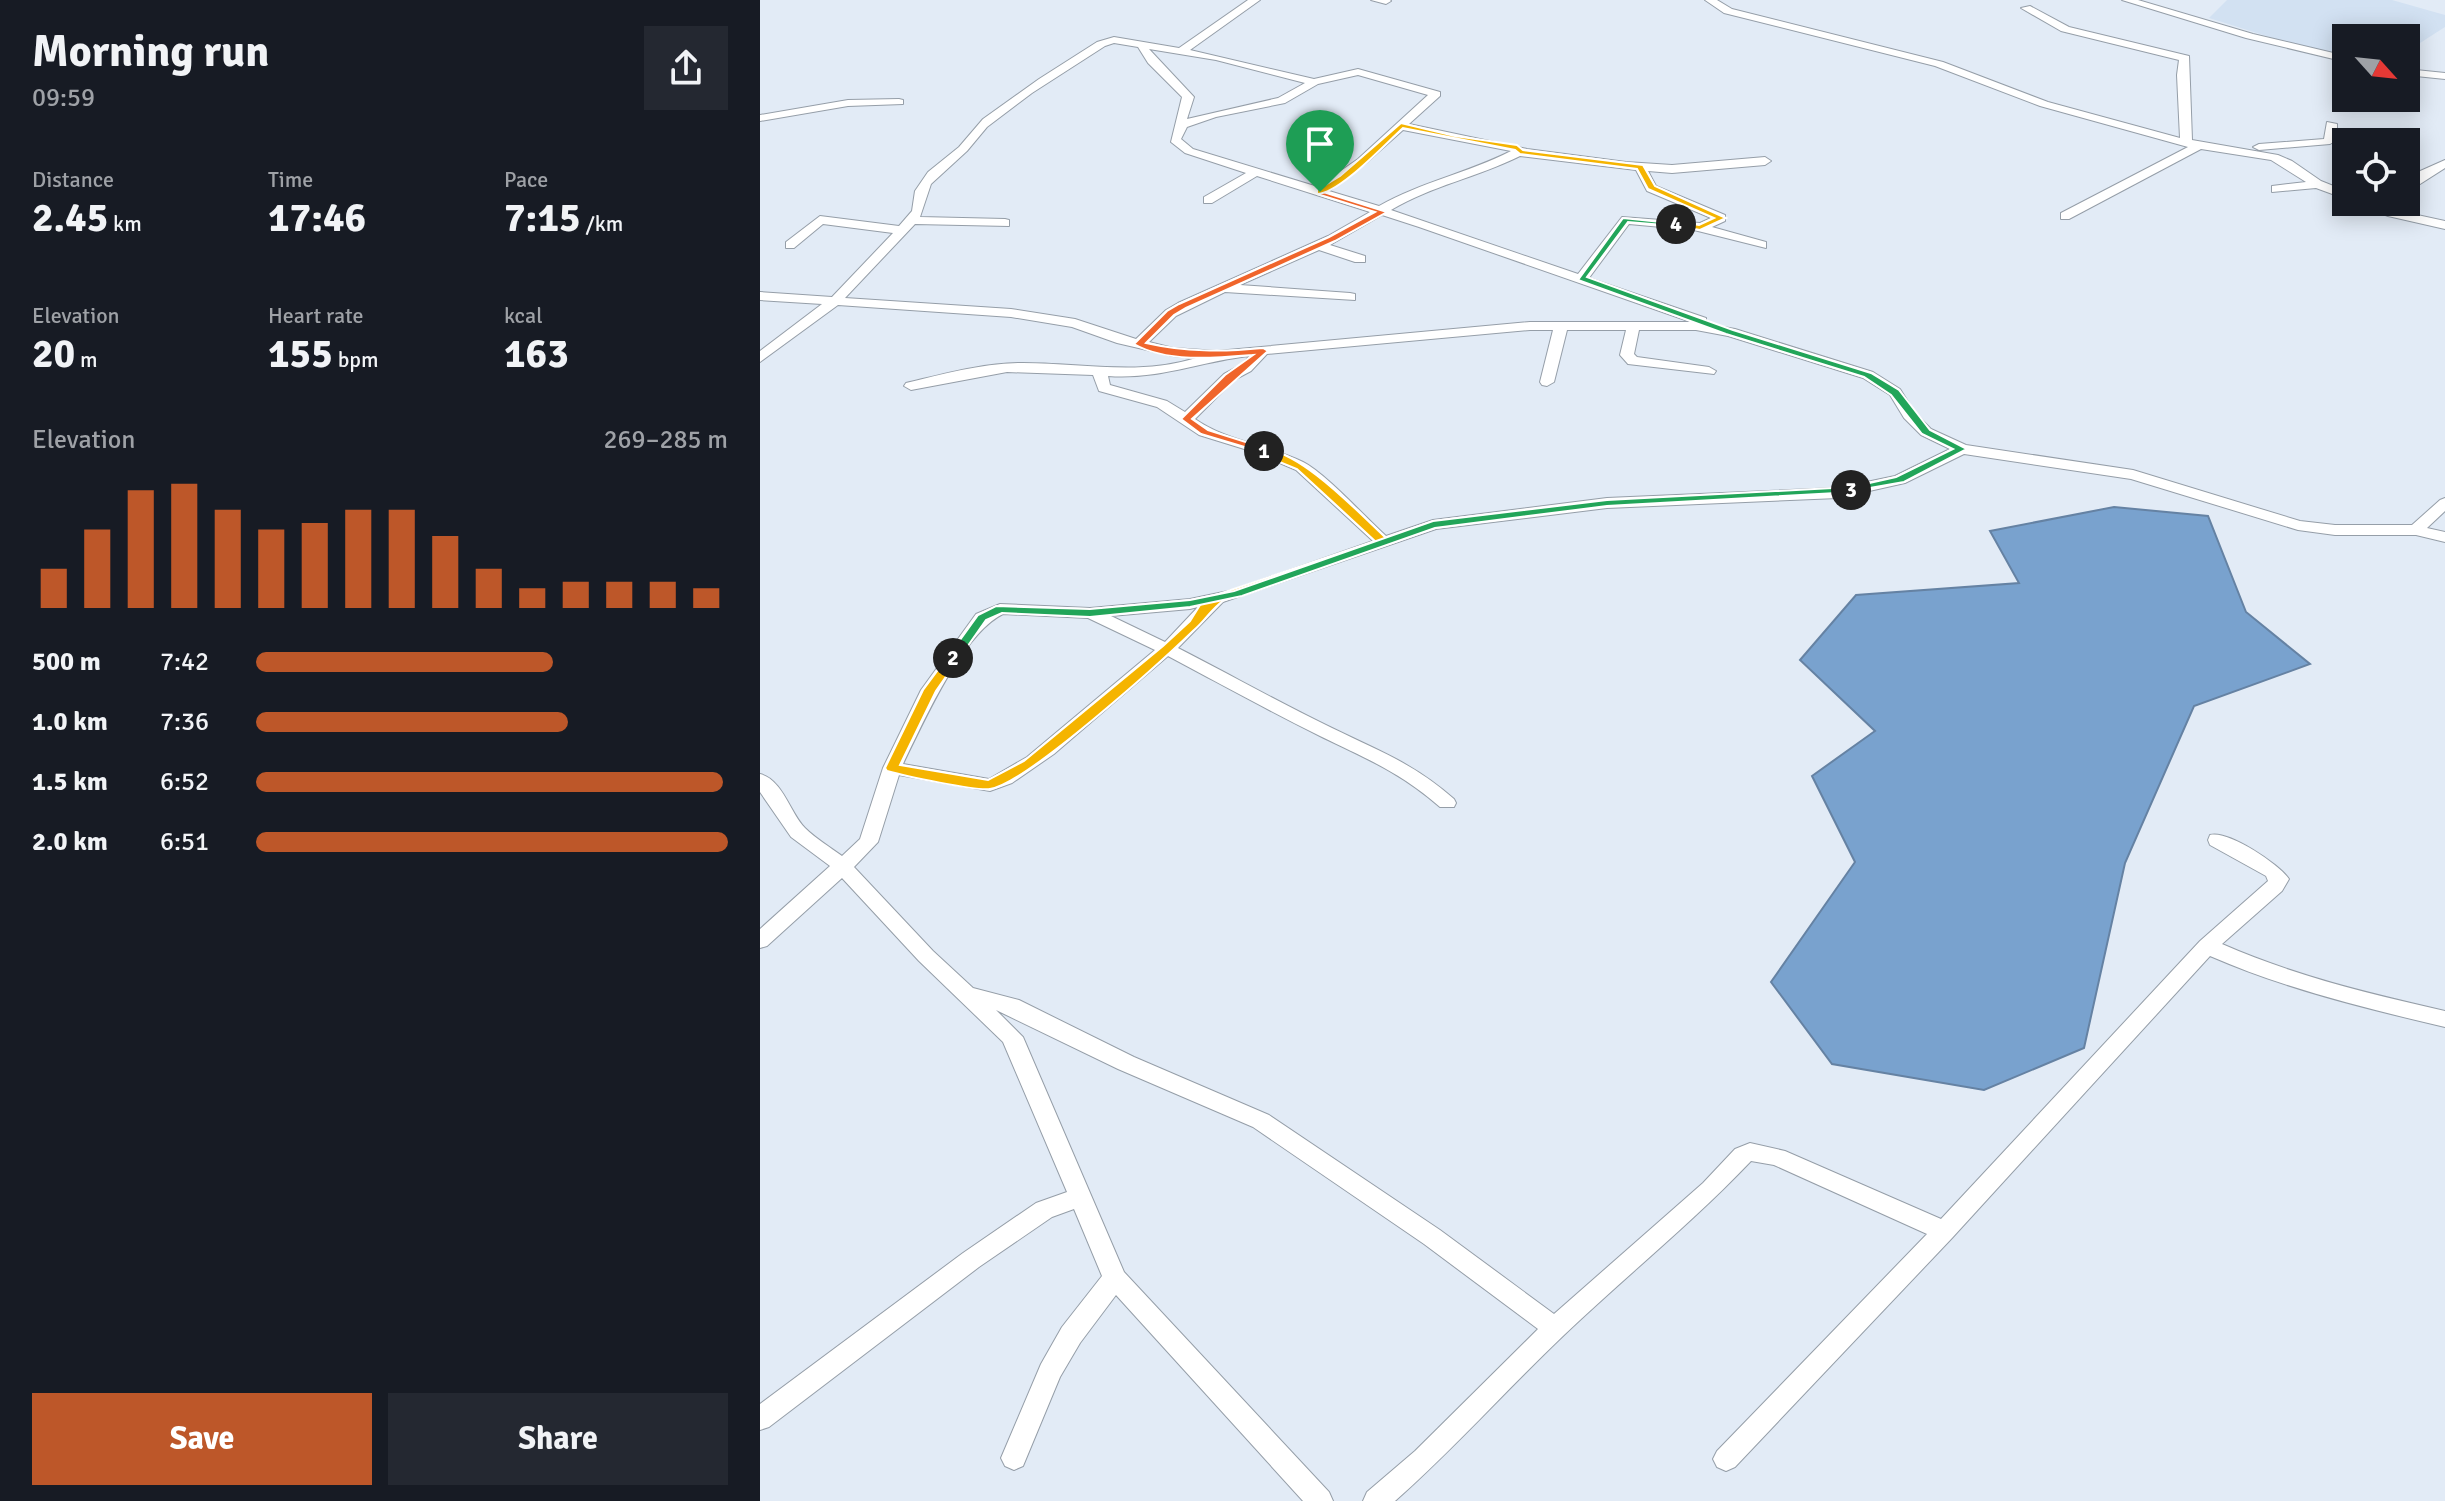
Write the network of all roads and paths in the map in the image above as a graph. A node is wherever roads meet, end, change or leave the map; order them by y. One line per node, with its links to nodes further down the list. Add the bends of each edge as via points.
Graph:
1 (1255, 0): 6 (street)
2 (1710, 0): 16 (street, via 1728,11 1939,64 2044,104)
3 (2127, 0): 7 (street)
4 (2026, 8): 16 (street, via 2065,29 2185,58 2182,75)
5 (1143, 47): 6 (street); 15 (street, via 1150,62 1167,71 1188,97); 34 (street, via 1108,41 990,119 930,176)
6 (1181, 51): 10 (street)
7 (2332, 56)
8 (2420, 73): 9 (street)
9 (2445, 76)
10 (1314, 82): 14 (street, via 1358,72 1436,94); 15 (street, via 1269,107 1208,116)
11 (899, 102): 12 (street, via 848,103)
12 (760, 118)
13 (2331, 124): 17 (street, via 2331,140)
14 (1401, 126): 19 (street); 29 (street)
15 (1177, 132): 24 (street, via 1175,140 1189,151)
16 (2193, 144): 18 (street); 32 (street)
17 (2291, 146): 18 (street); 21 (street)
18 (2232, 148): 21 (street)
19 (1520, 152): 23 (street); 31 (street, via 1420,190)
20 (1765, 161): 23 (street)
21 (2288, 163): 26 (street)
22 (2445, 164): 25 (street)
23 (1640, 167): 37 (street, via 1651,188 1721,218)
24 (1256, 172): 29 (street); 30 (street)
25 (2420, 177)
26 (2317, 184): 27 (street); 28 (street)
27 (2276, 189)
28 (2332, 190)
29 (1320, 192): 31 (street)
30 (1208, 200)
31 (1383, 212): 40 (street); 43 (street)
32 (2065, 216)
33 (2420, 216): 36 (street)
34 (912, 220): 35 (street); 38 (street)
35 (1005, 223)
36 (2445, 225)
37 (1700, 228): 41 (street); 43 (street, via 1626,220)
38 (902, 230): 39 (street, via 820,220); 47 (street)
39 (790, 245)
40 (1318, 245): 42 (street); 44 (street)
41 (1762, 245)
42 (1360, 259)
43 (1582, 278): 50 (street)
44 (1225, 288): 46 (street); 51 (street, via 1171,313)
45 (760, 296): 47 (street)
46 (1350, 297)
47 (835, 301): 51 (street, via 1011,313 1075,323); 54 (street)
48 (1634, 324): 49 (street); 50 (street); 55 (street, via 1627,355 1633,361)
49 (1561, 325): 52 (street); 57 (street)
50 (1730, 332): 60 (street, via 1868,375 1895,392 1926,432)
51 (1139, 344): 53 (street)
52 (1263, 351): 53 (street); 59 (street)
53 (1217, 355): 56 (street, via 1156,373)
54 (760, 358)
55 (1709, 371)
56 (1100, 374): 58 (street, via 1019,367); 59 (street, via 1104,388 1162,404)
57 (1547, 382)
58 (911, 386)
59 (1186, 419): 64 (street, via 1204,432 1301,467)
60 (1962, 449): 62 (street, via 2133,475 2298,525); 64 (street, via 1900,480 1838,493 1607,503 1433,525)
61 (2445, 503): 62 (street)
62 (2416, 530): 63 (street)
63 (2445, 537)
64 (1383, 542): 65 (street)
65 (1220, 597): 66 (street); 67 (street)
66 (1090, 613): 67 (street); 68 (street, via 1000,609 982,618 930,690)
67 (1167, 649): 68 (street, via 1029,764 999,782 990,785); 70 (street, via 1389,760)
68 (892, 768): 72 (street, via 869,842)
69 (760, 781): 72 (street, via 798,832)
70 (1447, 803)
71 (2217, 840): 74 (street, via 2279,879)
72 (841, 865): 73 (street); 75 (street)
73 (760, 941)
74 (2207, 946): 76 (street, via 2268,973); 78 (street)
75 (965, 994): 77 (street, via 1012,1037); 80 (street, via 1012,1006 1261,1121)
76 (2445, 1019)
77 (1079, 1197): 79 (street); 81 (street, via 1044,1210 983,1252)
78 (1944, 1231): 80 (street, via 1777,1157 1750,1152); 83 (street)
79 (1115, 1278): 82 (street, via 1050,1372); 84 (street)
80 (1555, 1328): 85 (street)
81 (760, 1419)
82 (1014, 1458)
83 (1726, 1459)
84 (1320, 1501)
85 (1376, 1501)

